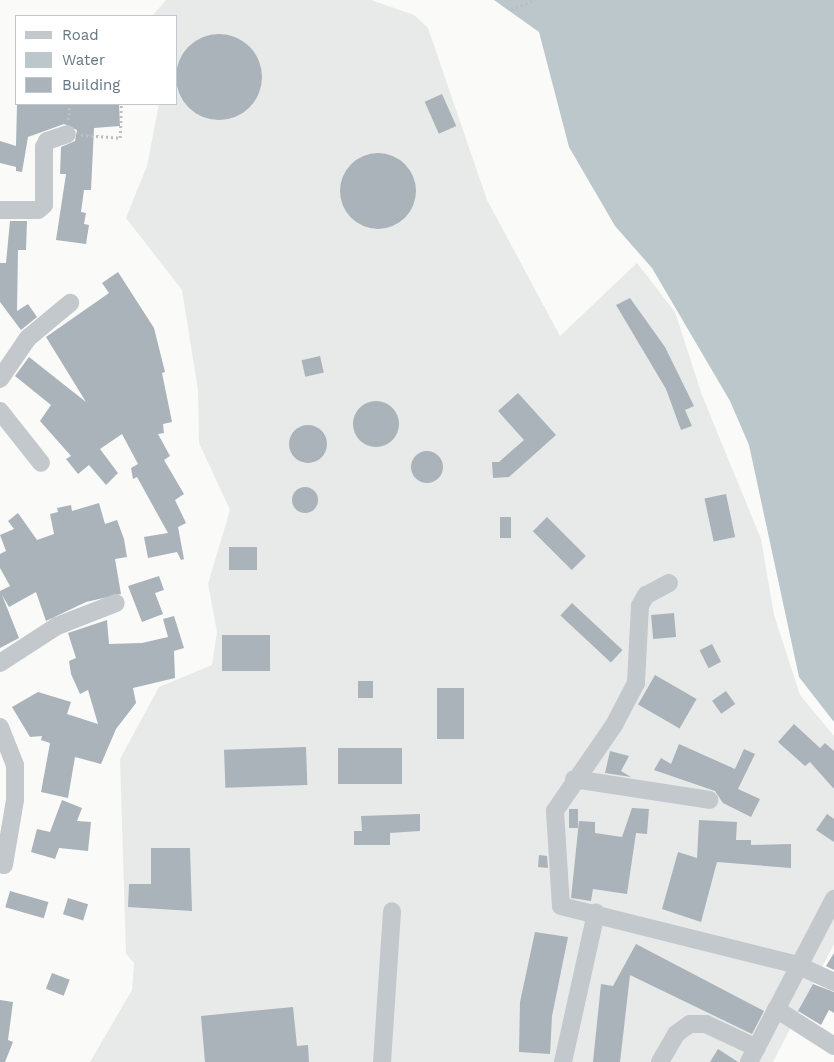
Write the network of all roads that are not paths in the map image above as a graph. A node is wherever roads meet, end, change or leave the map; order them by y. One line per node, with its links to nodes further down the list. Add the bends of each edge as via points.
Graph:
1 (67, 134): 2 (street, via 47,141 44,148 44,205 38,210)
2 (0, 210)
3 (70, 303): 4 (street, via 28,338)
4 (0, 379)
5 (0, 411): 6 (street)
6 (41, 463)
7 (669, 582): 11 (street, via 646,595 640,606 636,683 614,725)
8 (116, 603): 9 (street, via 56,626)
9 (0, 663)
10 (0, 727): 13 (street, via 14,765 14,800)
11 (574, 779): 12 (street); 16 (street, via 552,822 561,906)
12 (709, 800)
13 (1, 869)
14 (834, 899): 17 (street)
15 (392, 911): 22 (street)
16 (596, 913): 17 (street); 23 (street)
17 (797, 965): 18 (street); 19 (street)
18 (834, 982)
19 (776, 1009): 20 (street); 21 (street)
20 (834, 1046)
21 (753, 1055): 24 (street, via 706,1024 690,1024 676,1034)
22 (382, 1062)
23 (562, 1062)
24 (660, 1062)

